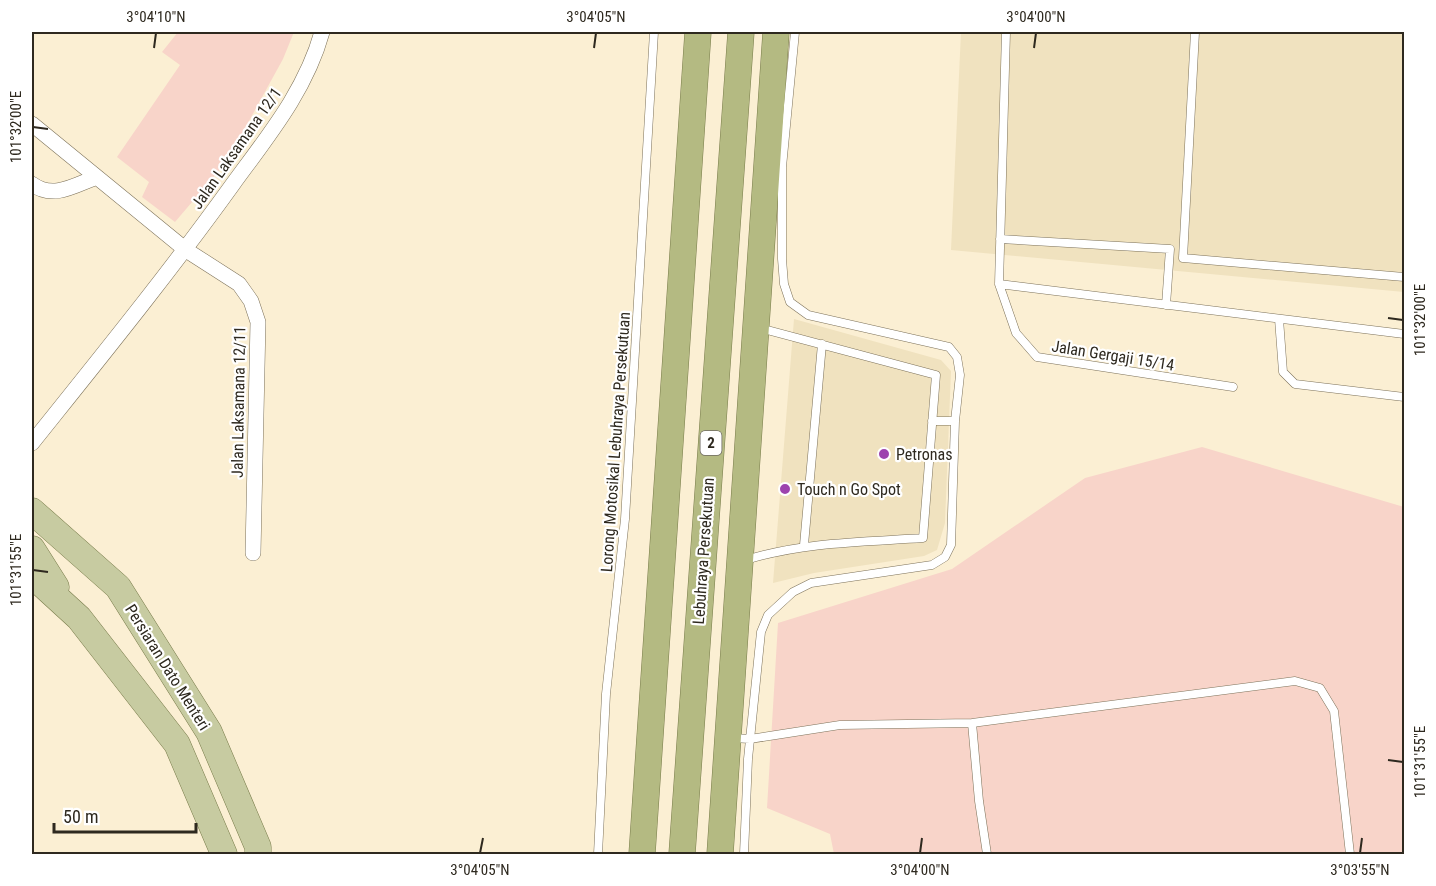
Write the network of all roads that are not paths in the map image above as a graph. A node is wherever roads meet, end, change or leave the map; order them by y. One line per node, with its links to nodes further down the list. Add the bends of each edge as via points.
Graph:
1 (322, 32): 13 (street, Jalan Laksamana 12/1, via 304,80 287,110)
2 (654, 32): 37 (lane, Lorong Motosikal Lebuhraya Persekutuan, via 625,519 606,694)
3 (698, 32): 38 (highway)
4 (741, 32): 39 (highway, Lebuhraya Persekutuan / 2)
5 (776, 32): 18 (highway)
6 (795, 32): 24 (lane, via 782,167 782,259 790,302 808,315 949,347 957,357 960,375)
7 (1006, 32): 12 (lane, Jalan Gergaji 15/14)
8 (1195, 32): 14 (lane, via 1182,258)
9 (32, 124): 10 (street)
10 (97, 177): 11 (street, via 55,193 39,190); 13 (street)
11 (32, 184)
12 (1000, 239): 15 (lane, Jalan Gergaji 15/14); 16 (lane, via 1170,249)
13 (186, 250): 25 (street, Jalan Laksamana 12/1); 29 (street, Jalan Laksamana 12/11, via 239,284 251,301 258,322)
14 (1404, 277)
15 (999, 284): 16 (lane); 21 (lane, Jalan Gergaji 15/14, via 1016,333 1037,357)
16 (1166, 305): 17 (lane)
17 (1279, 319): 19 (lane); 22 (lane, via 1283,372 1295,384)
18 (756, 327): 20 (lane); 30 (highway)
19 (1404, 334)
20 (822, 344): 23 (lane, via 936,375); 27 (lane)
21 (1233, 387)
22 (1404, 397)
23 (932, 421): 24 (lane); 27 (lane, via 923,538)
24 (955, 421): 34 (lane, via 951,545 945,557 932,565 811,583 793,592 768,615 761,632)
25 (32, 443)
26 (32, 511): 36 (main road, Persiaran Dato Menteri, via 118,587 209,732)
27 (804, 545): 30 (lane)
28 (32, 549): 32 (main road)
29 (253, 553)
30 (741, 562): 34 (highway)
31 (32, 575): 32 (main road, Persiaran Dato Menteri)
32 (69, 608): 35 (main road, Persiaran Dato Menteri, via 177,744)
33 (972, 723): 34 (lane, via 840,725); 42 (lane); 43 (lane, via 1295,681 1320,688 1334,711)
34 (739, 739): 40 (highway); 41 (lane)
35 (224, 855)
36 (258, 855)
37 (598, 855)
38 (642, 855)
39 (682, 855)
40 (720, 855)
41 (744, 855)
42 (987, 855)
43 (1350, 855)

